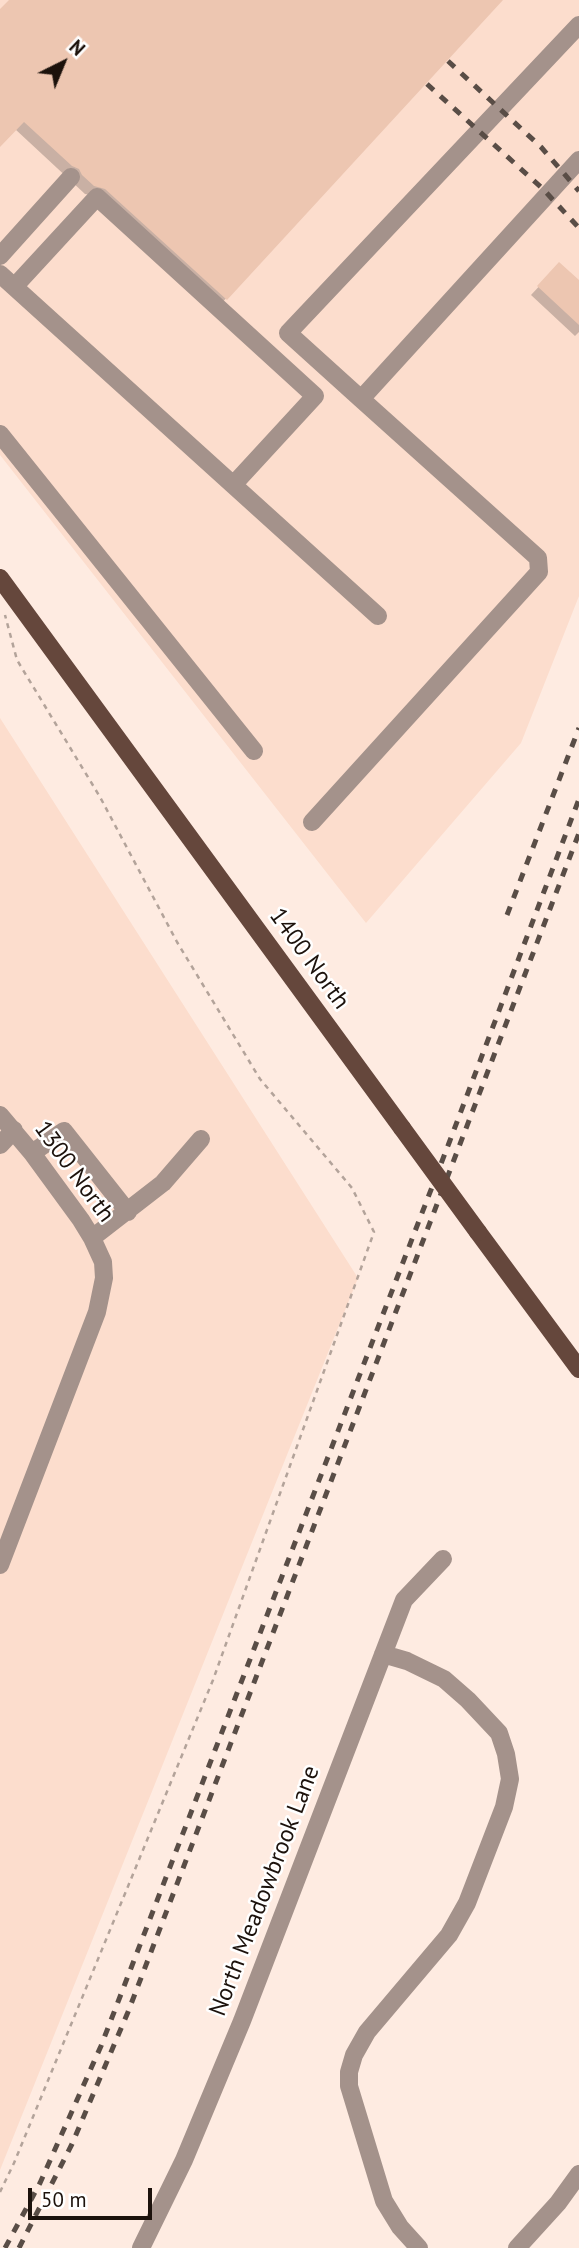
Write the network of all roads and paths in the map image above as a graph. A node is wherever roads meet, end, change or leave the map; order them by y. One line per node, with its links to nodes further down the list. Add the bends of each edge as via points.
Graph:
1 (579, 25): 7 (street, via 288,333)
2 (579, 160): 7 (street)
3 (71, 177): 4 (street)
4 (0, 256)
5 (0, 274): 6 (street)
6 (15, 286): 9 (street); 9 (street, via 97,197 314,396)
7 (361, 398): 14 (street, via 538,558 540,572)
8 (0, 434): 13 (street)
9 (234, 484): 12 (street)
10 (0, 578): 22 (main road, 1400 North, bridge)
11 (3, 609): 27 (path, via 16,660 100,797 177,942 260,1079 352,1188 374,1232 213,1680)
12 (378, 616)
13 (254, 751)
14 (312, 822)
15 (0, 1115): 16 (street, 1300 North)
16 (14, 1130): 18 (street); 19 (street, 1300 North)
17 (201, 1139): 20 (street, via 163,1183)
18 (0, 1145)
19 (32, 1153): 20 (street, via 64,1131); 21 (street, 1300 North)
20 (128, 1212): 21 (street)
21 (92, 1238): 24 (street, 1300 North, via 103,1262 97,1312)
22 (579, 1369)
23 (443, 1559): 25 (street, North Meadowbrook Lane, via 404,1600)
24 (0, 1565)
25 (383, 1654): 28 (street, North Meadowbrook Lane, via 242,2021 184,2160); 29 (street, via 444,1679 468,1700 499,1733 510,1779 504,1807 467,1903 449,1935 367,2032 349,2072 349,2086 384,2201)
26 (579, 2174): 30 (street)
27 (0, 2192)
28 (141, 2248)
29 (419, 2248)
30 (517, 2248)

